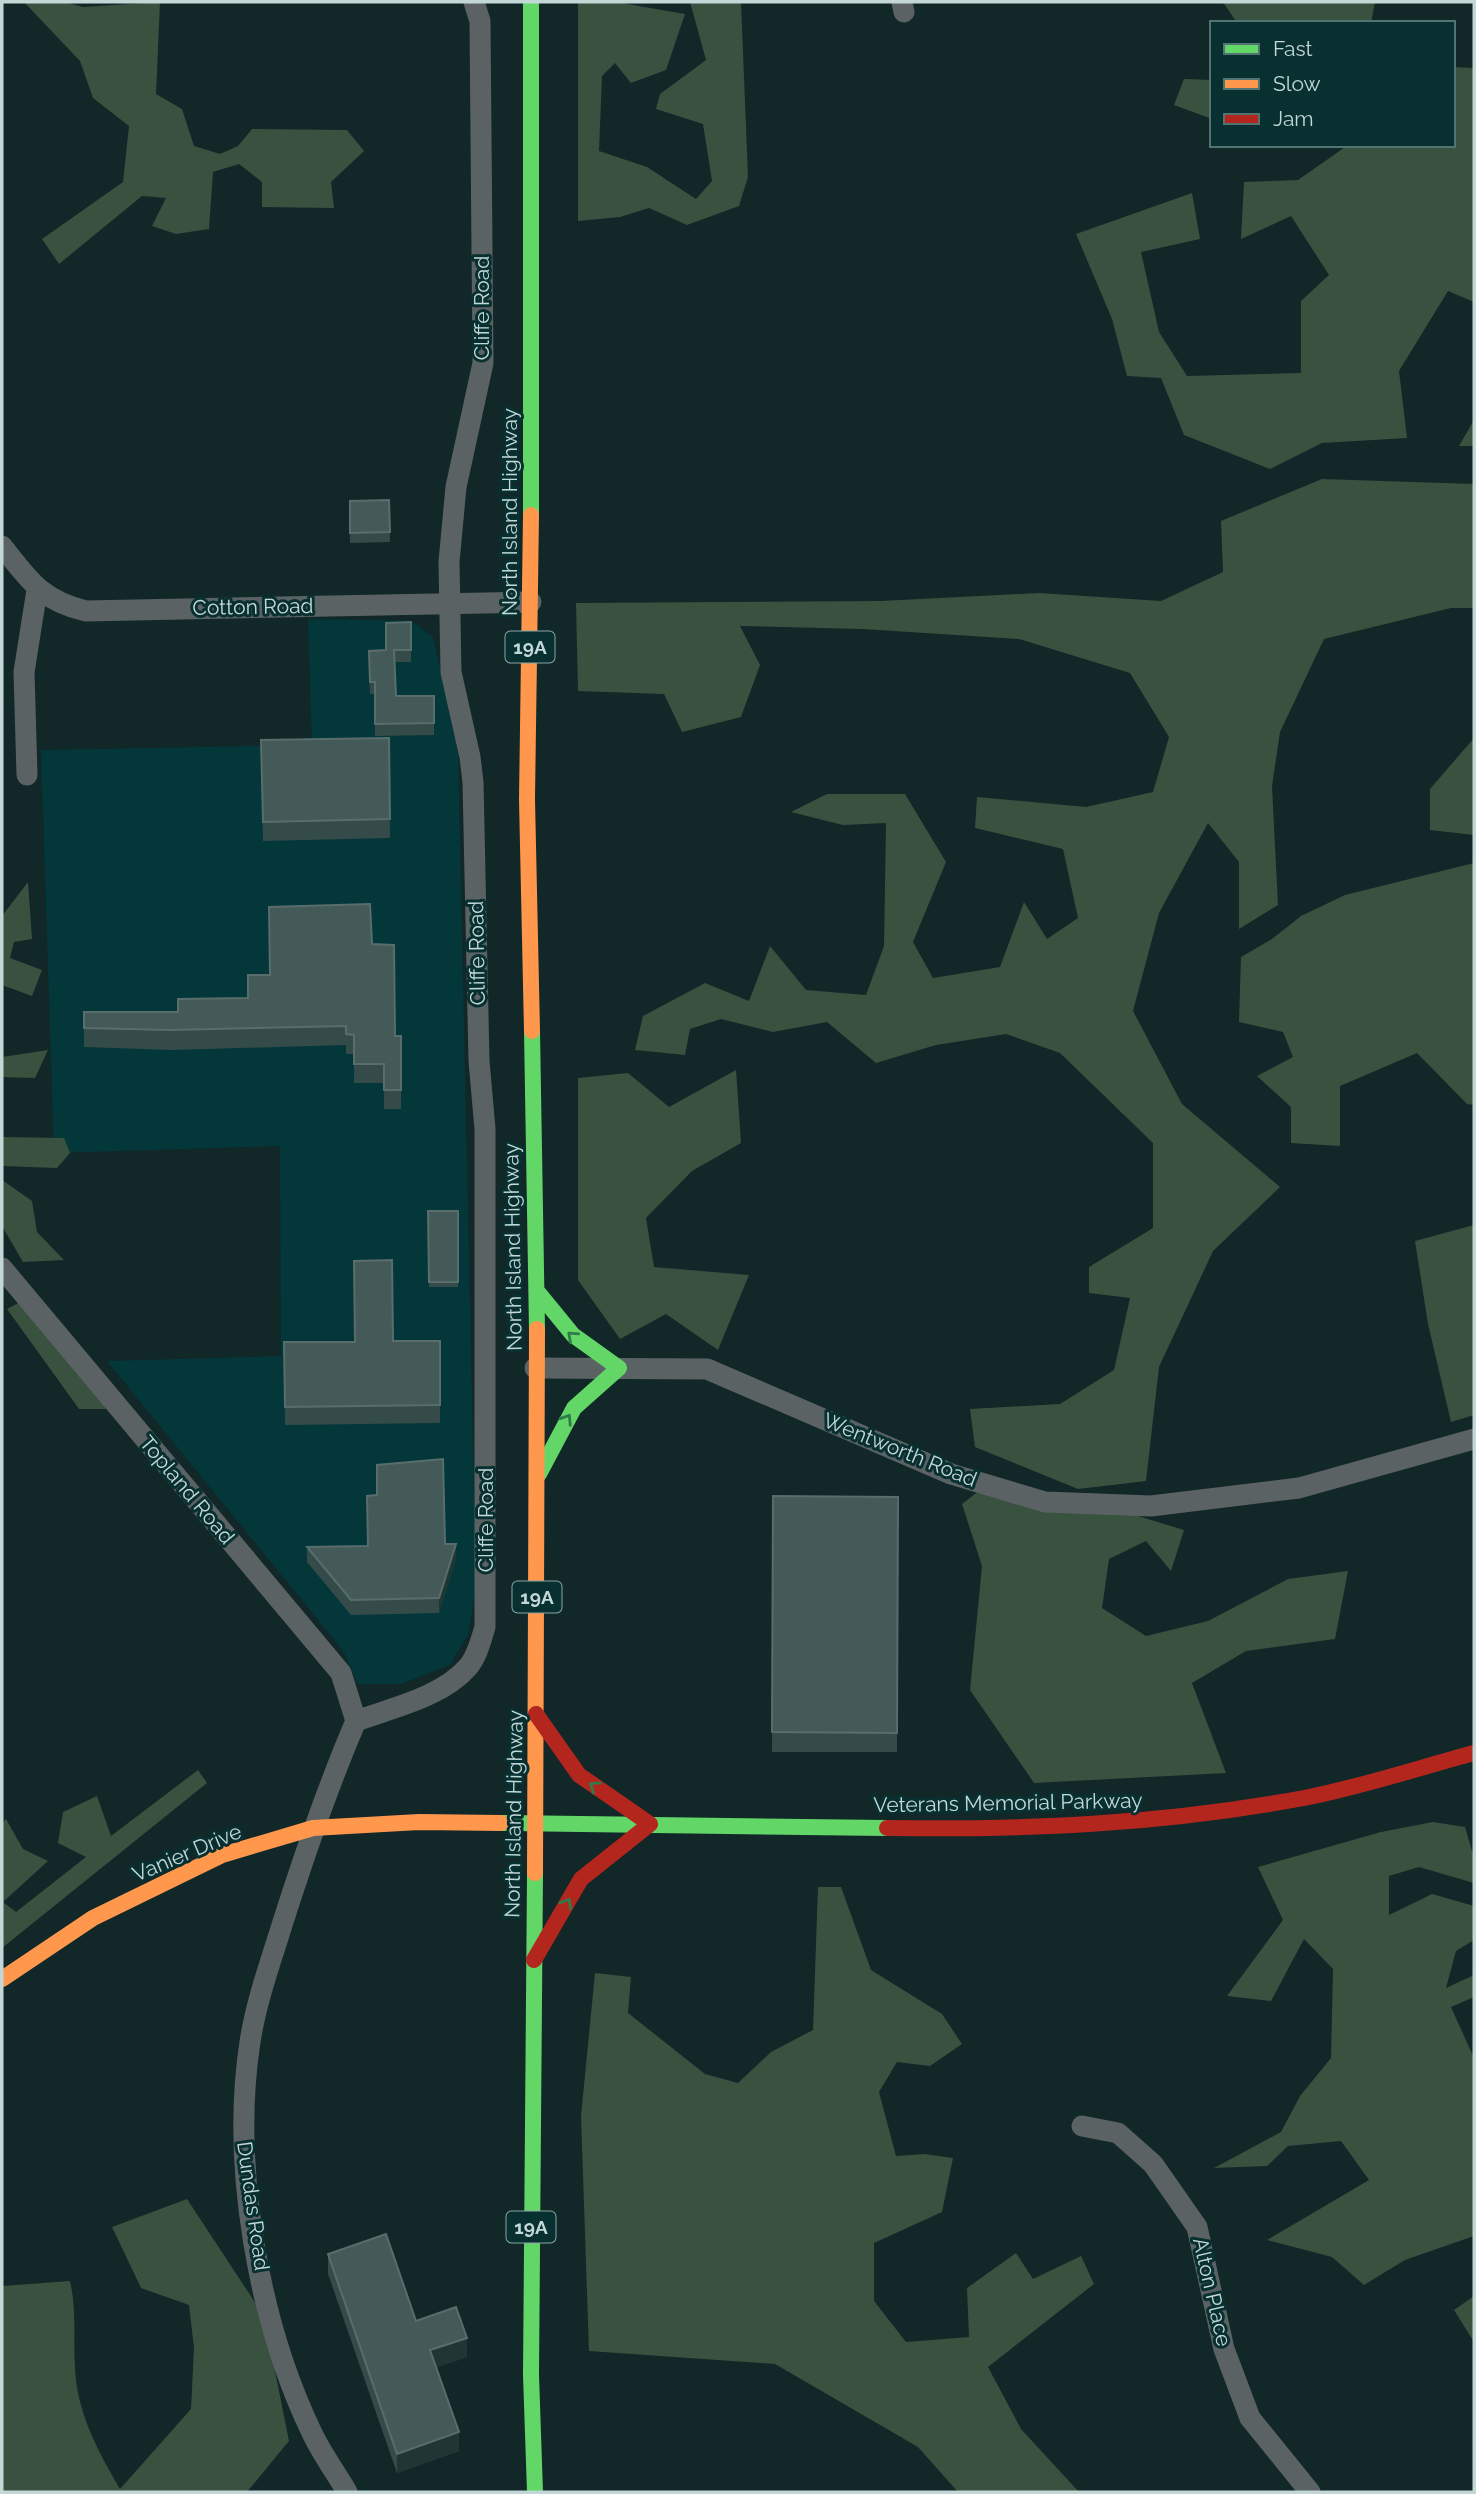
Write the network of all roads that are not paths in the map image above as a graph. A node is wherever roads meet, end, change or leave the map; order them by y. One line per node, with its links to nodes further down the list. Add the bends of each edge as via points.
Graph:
1 (474, 2): 6 (street, Cliffe Road, via 480,21 484,363 456,487)
2 (531, 2): 5 (main road, North Island Highway / 19A)
3 (2, 546): 4 (street, Cotton Road)
4 (37, 590): 6 (street, Cotton Road, via 62,606 86,611); 7 (street, via 24,673)
5 (531, 602): 6 (street, Cotton Road); 9 (main road, North Island Highway / 19A, via 527,799)
6 (450, 603): 15 (street, Cliffe Road, via 451,673 473,782 479,1061 485,1129 485,1627 475,1657 457,1677 428,1695)
7 (27, 775)
8 (2, 1268): 15 (street, Topland Road, via 341,1673)
9 (537, 1291): 10 (main road, North Island Highway / 19A); 11 (main road, one-way to 9, via 587,1350 563,1328)
10 (535, 1368): 11 (street, Wentworth Road); 13 (main road, North Island Highway / 19A)
11 (619, 1368): 12 (street, Wentworth Road, via 708,1369 950,1474 1045,1502 1151,1506 1299,1488); 13 (main road, one-way to 11, via 575,1408)
12 (1474, 1439)
13 (536, 1480): 14 (main road, North Island Highway / 19A)
14 (536, 1714): 17 (main road, North Island Highway / 19A); 18 (main road, one-way to 14, via 579,1775)
15 (356, 1721): 19 (street)
16 (1474, 1753): 18 (main road, Veterans Memorial Parkway, via 1308,1797 1124,1824 962,1829)
17 (535, 1822): 18 (main road, Veterans Memorial Parkway); 19 (main road, Vanier Drive); 20 (main road, North Island Highway / 19A)
18 (650, 1824): 20 (main road, one-way to 18, via 582,1879)
19 (313, 1828): 21 (main road, Vanier Drive, via 222,1856 93,1918); 23 (street, Dundas Road, via 257,2005 243,2114 243,2164 254,2245 281,2352 312,2434)
20 (533, 1962): 24 (main road, North Island Highway / 19A, via 531,2375)
21 (2, 1979)
22 (1082, 2126): 25 (street, Alton Place, via 1118,2133 1153,2164 1197,2227 1224,2349 1250,2418)
23 (347, 2492)
24 (535, 2492)
25 (1310, 2492)

